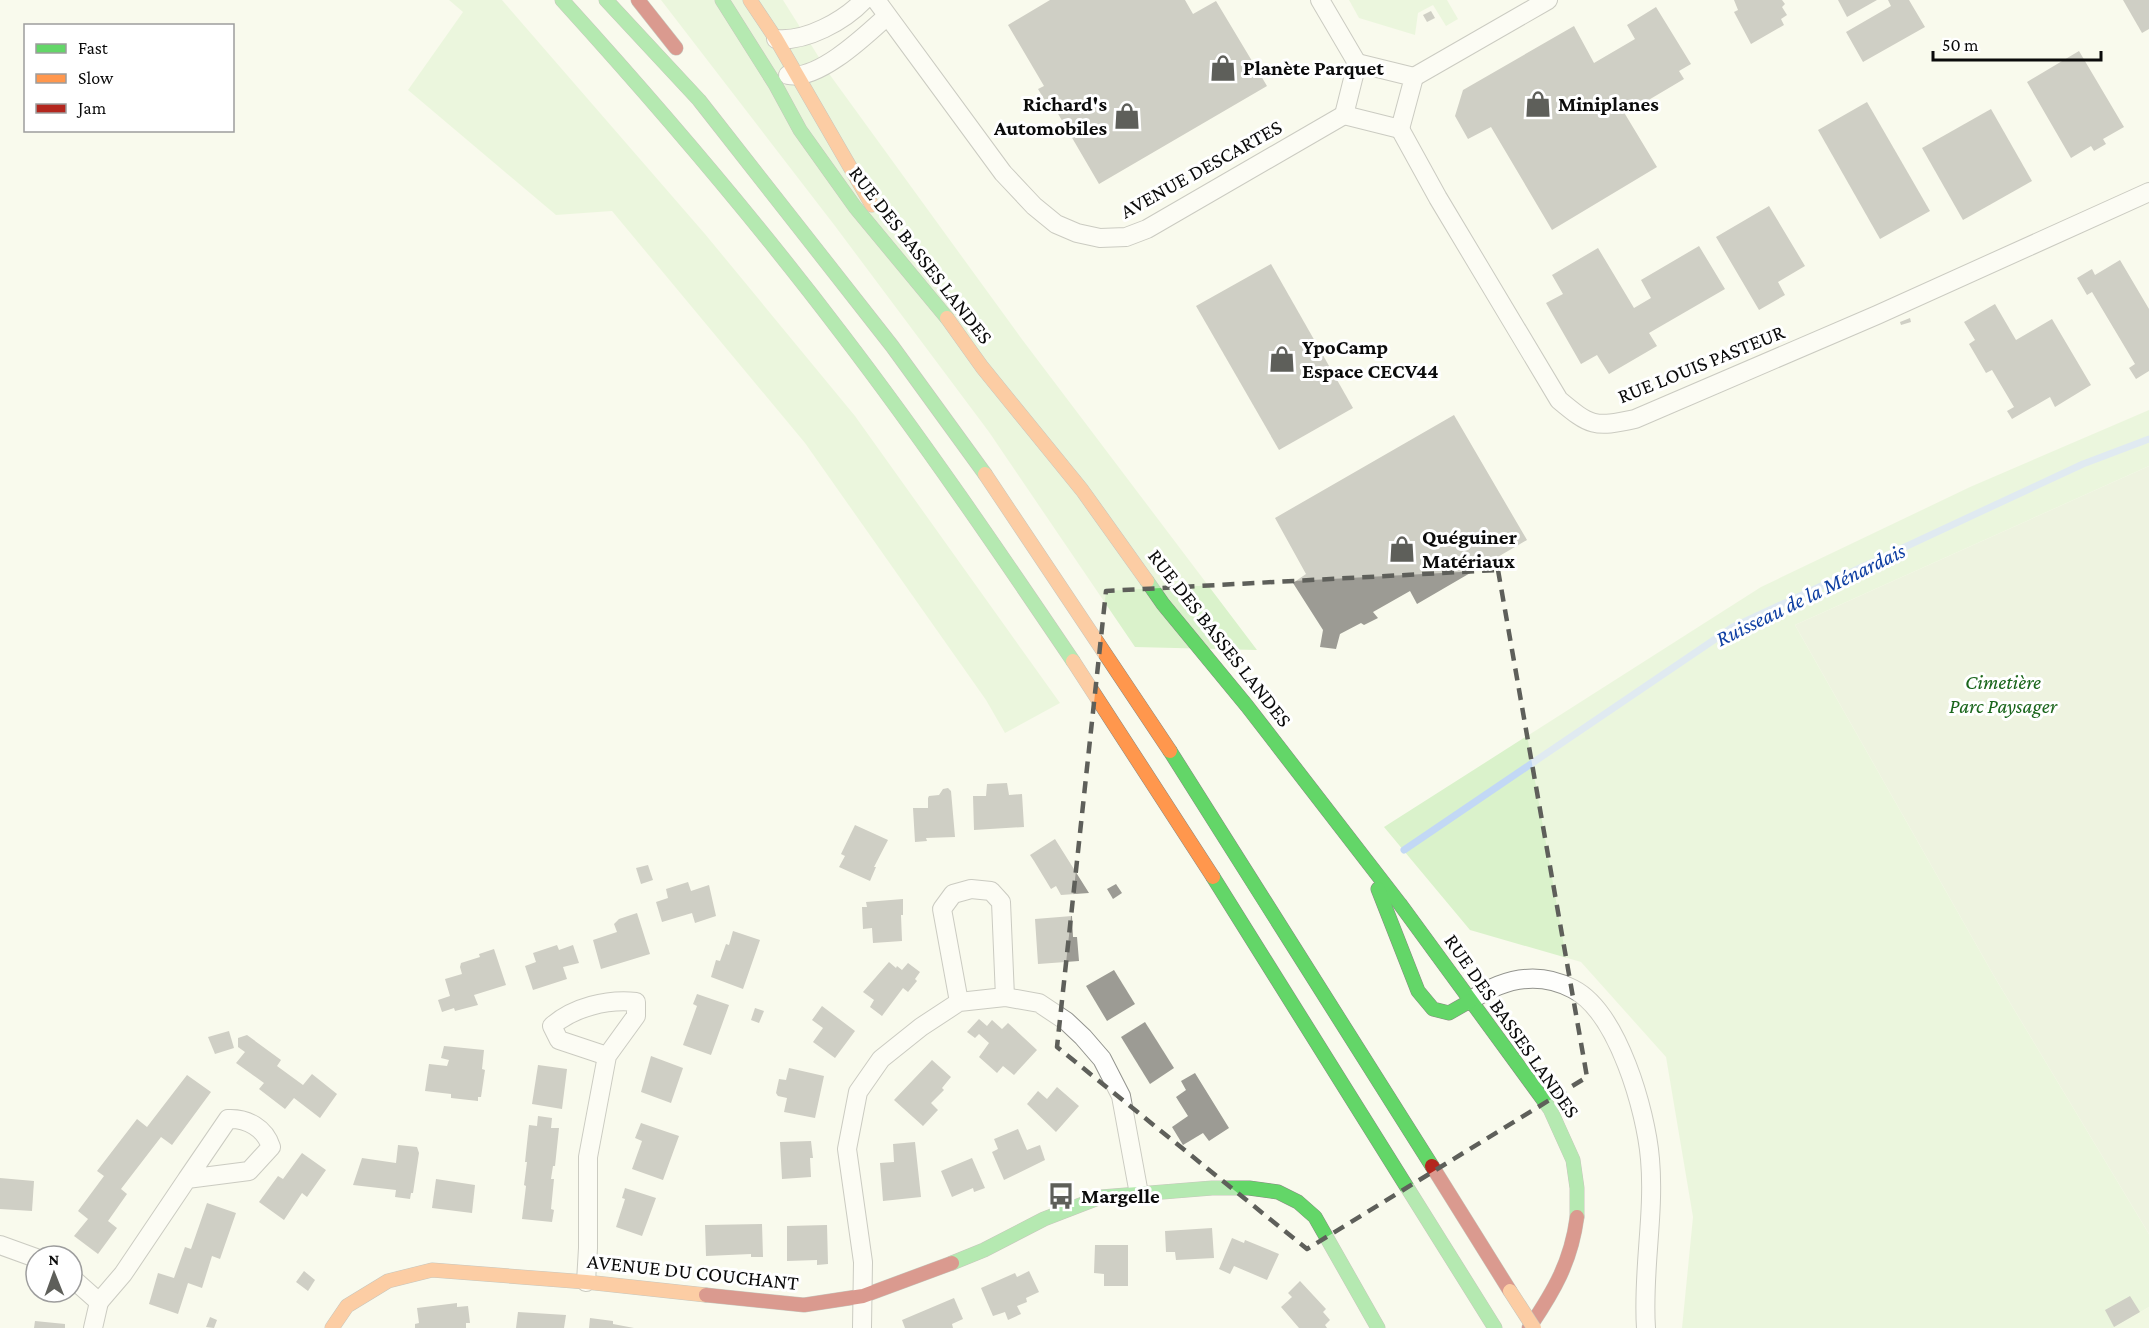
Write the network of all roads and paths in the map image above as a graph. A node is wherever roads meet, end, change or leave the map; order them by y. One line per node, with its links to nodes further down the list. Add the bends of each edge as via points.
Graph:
1 (562, 0): 39 (main road, via 770,242 959,493 1149,779)
2 (606, 0): 17 (main road)
3 (638, 0): 12 (main road)
4 (750, 0): 11 (main road)
5 (864, 0): 11 (street, via 838,22 799,38)
6 (876, 0): 10 (street, AVENUE DESCARTES)
7 (1320, 0): 13 (street)
8 (1548, 0): 15 (street)
9 (725, 5): 14 (street, via 769,57 788,75); 21 (main road, RUE DES BASSES LANDES, via 800,130 855,207)
10 (886, 17): 14 (street, via 820,68); 18 (street, AVENUE DESCARTES, via 1003,173 1034,206 1056,224 1100,238 1126,237 1147,229)
11 (776, 39): 14 (main road)
12 (683, 57)
13 (1357, 63): 15 (street); 18 (street)
14 (798, 77): 21 (main road)
15 (1414, 77): 19 (street)
16 (693, 78): 17 (main road)
17 (699, 100): 41 (main road, bridge, via 886,338 1004,501 1174,757)
18 (1344, 115): 19 (street)
19 (1400, 129): 20 (street, RUE LOUIS PASTEUR, via 1559,400 1583,420 1607,425 1635,419)
20 (2149, 192)
21 (925, 293): 22 (main road, RUE DES BASSES LANDES, via 1082,490 1163,604)
22 (1368, 864): 24 (main road, RUE DES BASSES LANDES); 24 (main road, via 1418,990 1433,1009 1449,1013)
23 (1005, 997): 25 (street); 25 (street, via 1001,902 991,891 971,889 953,894 942,909); 28 (street, via 1039,1003 1066,1021 1102,1059 1121,1096)
24 (1470, 1001): 40 (main road, RUE DES BASSES LANDES, via 1550,1109 1574,1166 1578,1211 1573,1240 1563,1273); 42 (street, via 1521,978 1549,980 1574,989 1605,1022 1632,1075 1643,1110 1650,1159)
25 (959, 1002): 33 (street, via 881,1059 858,1092 847,1149)
26 (607, 1056): 31 (street, via 588,1157)
27 (187, 1179): 34 (street, via 123,1274)
28 (1139, 1194): 33 (main road, AVENUE DU COUCHANT, via 1101,1197 1044,1219 984,1250); 38 (main road, AVENUE DU COUCHANT, via 1249,1188 1278,1192 1298,1202 1315,1217)
29 (0, 1245): 30 (street)
30 (24, 1254)
31 (586, 1282): 33 (main road, AVENUE DU COUCHANT, via 804,1305); 36 (main road, AVENUE DU COUCHANT, via 432,1270 388,1281 347,1306)
32 (84, 1289): 34 (street)
33 (863, 1296): 37 (street)
34 (99, 1302): 35 (street)
35 (93, 1328)
36 (332, 1328)
37 (862, 1328)
38 (1378, 1328)
39 (1495, 1328)
40 (1529, 1328)
41 (1534, 1328)
42 (1646, 1328)

